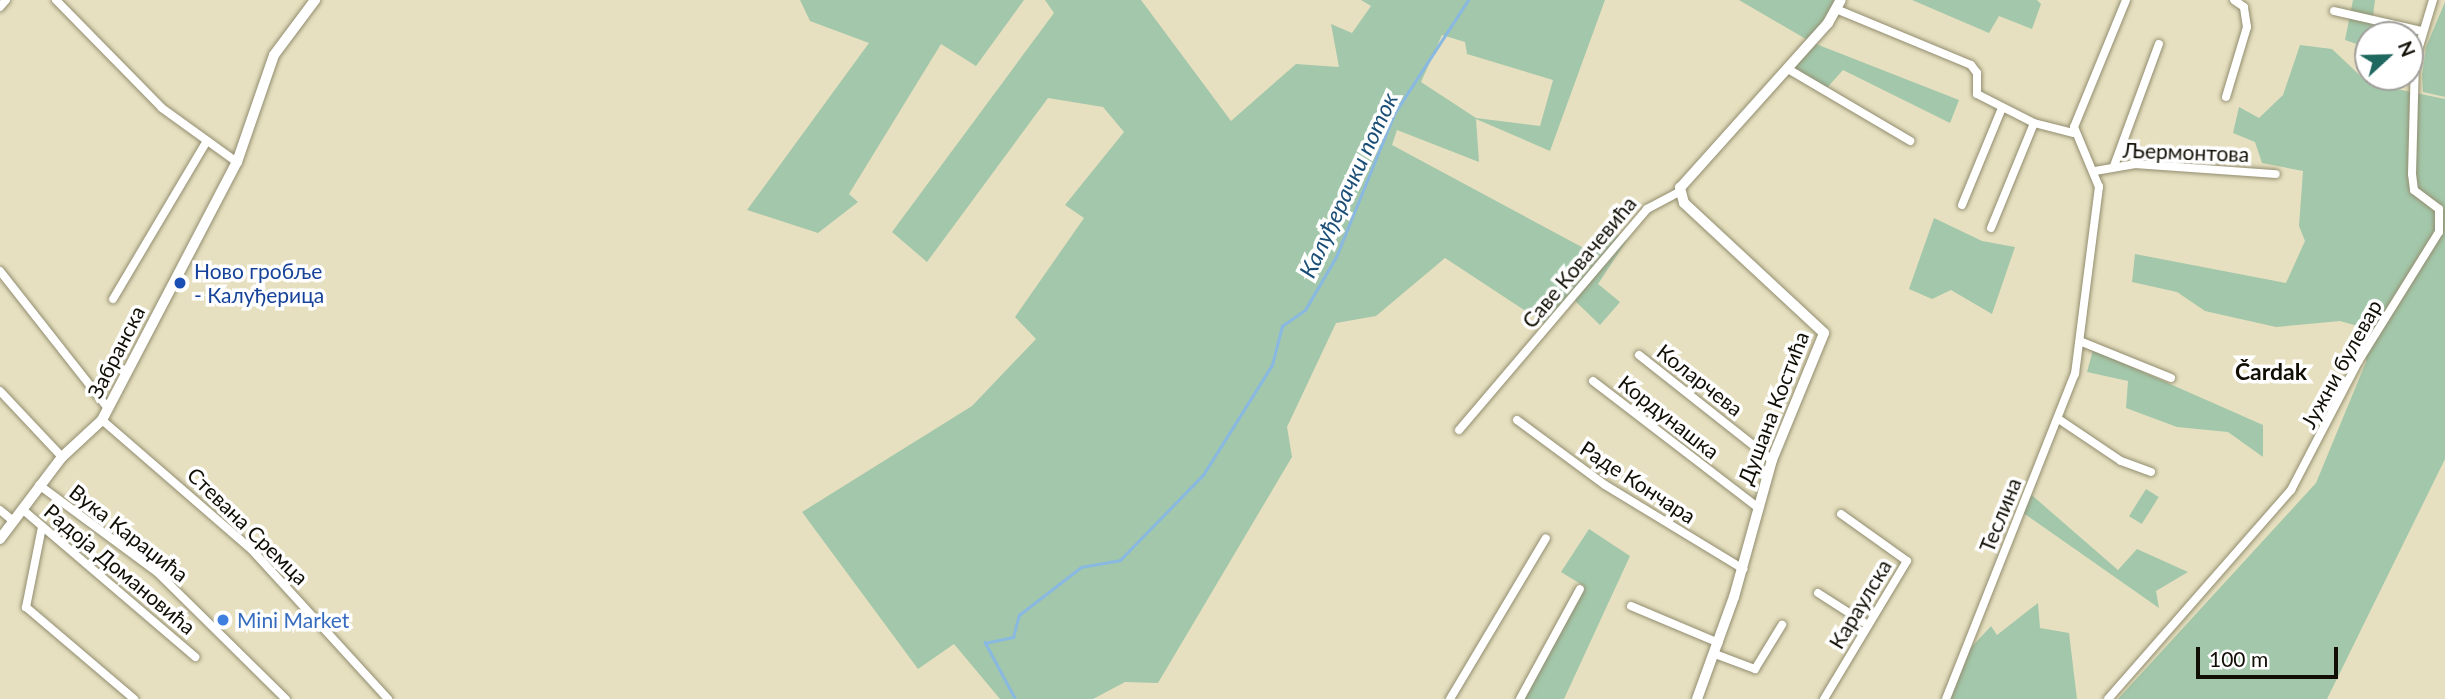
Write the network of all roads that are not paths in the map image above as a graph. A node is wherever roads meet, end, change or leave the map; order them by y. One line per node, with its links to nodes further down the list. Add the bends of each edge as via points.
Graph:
1 (6, 0): 8 (street)
2 (56, 0): 19 (street, via 162,108)
3 (315, 0): 21 (street, Забранска, via 274,55)
4 (2126, 0): 18 (street)
5 (2234, 0): 15 (street, via 2244,7 2247,27)
6 (2433, 0): 11 (street, Јужни булевар)
7 (1838, 4): 13 (street, Саве Ковачевића); 16 (street, via 1971,65 1978,73 1977,94)
8 (0, 7)
9 (2334, 11): 10 (street)
10 (2378, 21)
11 (2424, 25)
12 (2159, 44): 22 (street)
13 (1788, 69): 20 (street); 25 (street, Саве Ковачевића)
14 (2413, 91): 69 (street, Јужни булевар, via 2412,184 2439,209 2439,232 2358,362 2291,490)
15 (2226, 97)
16 (2002, 108): 17 (street); 26 (street)
17 (2034, 123): 18 (street); 27 (street)
18 (2073, 132): 23 (street, Теслина)
19 (207, 141): 21 (street); 29 (street)
20 (1910, 141)
21 (237, 162): 35 (street, Забранска)
22 (2114, 166): 23 (street, Љермонтова); 24 (street, Љермонтова)
23 (2095, 171): 30 (street, Теслина, via 2098,201)
24 (2276, 174)
25 (1679, 192): 39 (street, Саве Ковачевића, via 1647,209); 41 (street, Душана Костића, via 1821,323 1824,333)
26 (1962, 205)
27 (1991, 228)
28 (0, 271): 35 (street)
29 (114, 299)
30 (2082, 342): 32 (street); 36 (street, Теслина)
31 (1639, 355): 41 (street, Коларчева)
32 (2171, 378)
33 (1593, 381): 44 (street, Кордунашка)
34 (0, 391): 40 (street)
35 (108, 408): 37 (street, Забранска)
36 (2060, 419): 42 (street, via 2120,461); 68 (street, Теслина)
37 (102, 420): 40 (street, Забранска); 63 (street, Стевана Сремца, via 253,550)
38 (1517, 420): 52 (street, Раде Кончара, via 1605,485)
39 (1459, 430)
40 (62, 457): 43 (street, Забранска)
41 (1772, 460): 44 (street, Душана Костића)
42 (2151, 472)
43 (39, 485): 45 (street, Забранска); 62 (street, Вука Караџића, via 157,572)
44 (1757, 507): 52 (street, Душана Костића)
45 (22, 509): 48 (street, Забранска); 49 (street, Радоја Домановића)
46 (0, 510): 48 (street)
47 (1841, 514): 57 (street, Караулска, via 1907,561)
48 (13, 521): 51 (street, Забранска)
49 (42, 527): 60 (street, Радоја Домановића); 61 (street, via 26,607)
50 (1546, 538): 64 (street)
51 (0, 539)
52 (1743, 569): 58 (street, Душана Костића)
53 (1580, 589): 65 (street)
54 (1818, 593): 57 (street)
55 (1631, 606): 58 (street)
56 (1782, 625): 59 (street, via 1755,669)
57 (1868, 625): 67 (street, Караулска)
58 (1719, 643): 59 (street, Душана Костића)
59 (1715, 654): 66 (street, Душана Костића)
60 (195, 657)
61 (134, 699)
62 (286, 699)
63 (388, 699)
64 (1450, 699)
65 (1520, 699)
66 (1697, 699)
67 (1824, 699)
68 (1945, 699)
69 (2108, 699)

